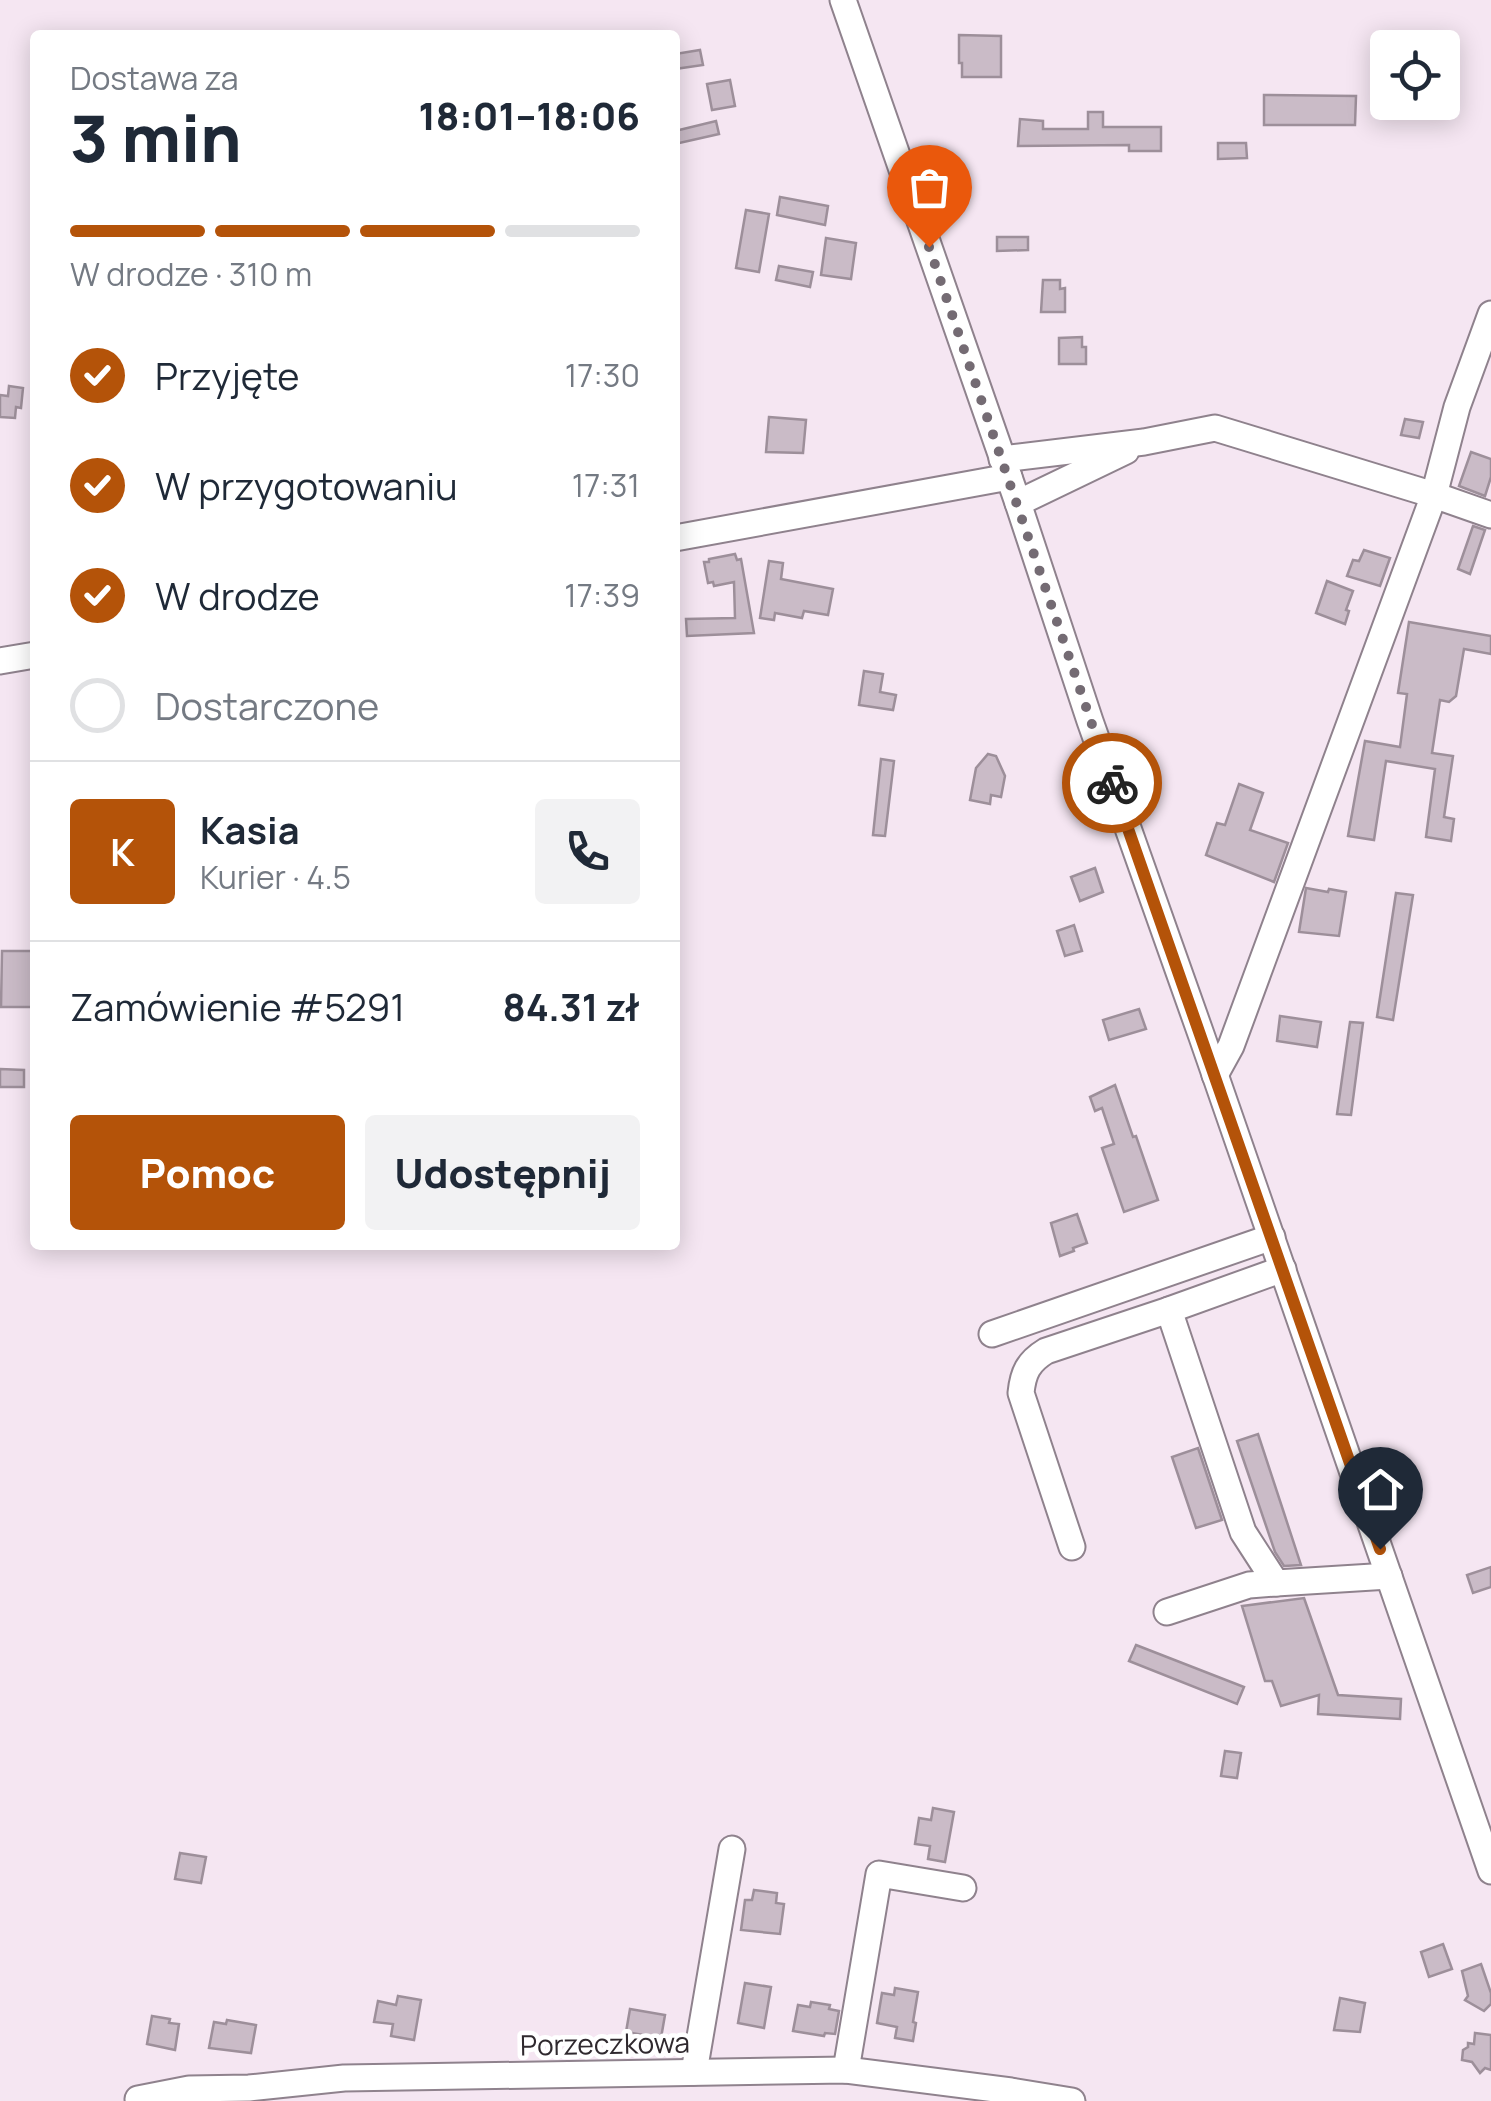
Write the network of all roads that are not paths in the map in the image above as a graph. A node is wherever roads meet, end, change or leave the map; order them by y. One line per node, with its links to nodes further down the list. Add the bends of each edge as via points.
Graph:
1 (843, 0): 4 (street)
2 (1491, 314): 5 (street)
3 (1144, 442): 4 (street); 5 (street, via 1215,428); 6 (street)
4 (1006, 468): 6 (street); 8 (street)
5 (1434, 495): 7 (street); 11 (street)
6 (1018, 503): 11 (street)
7 (1491, 515)
8 (680, 537)
9 (30, 656): 10 (street)
10 (0, 661)
11 (1215, 1075): 12 (street)
12 (1277, 1251): 13 (street); 14 (street); 16 (street)
13 (1169, 1310): 15 (street, via 1046,1351 1023,1374 1022,1394); 17 (street, via 1243,1532)
14 (992, 1334)
15 (1072, 1547)
16 (1389, 1576): 17 (street); 20 (street)
17 (1276, 1583): 18 (street)
18 (1167, 1612)
19 (732, 1849): 23 (street)
20 (1491, 1871)
21 (963, 1888): 22 (street, via 878,1874)
22 (846, 2070): 23 (street, Porzeczkowa); 24 (street, Porzeczkowa)
23 (694, 2072): 25 (street, Porzeczkowa, via 344,2078)
24 (889, 2075): 27 (street); 28 (street, Porzeczkowa)
25 (248, 2094): 26 (street, Porzeczkowa, via 188,2090)
26 (138, 2099)
27 (885, 2101)
28 (1072, 2101)

